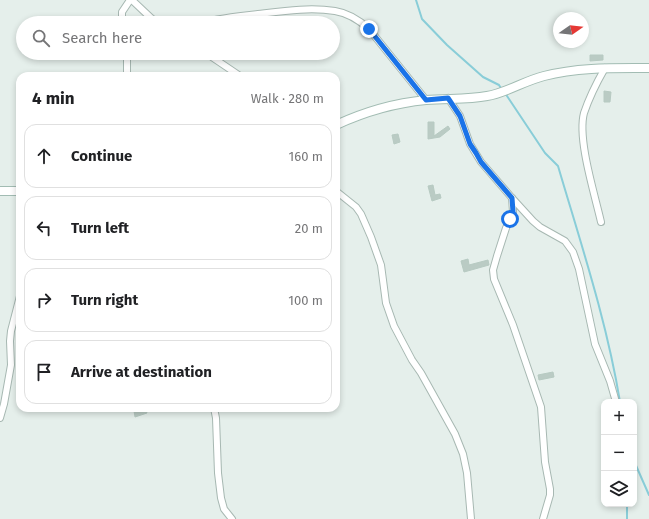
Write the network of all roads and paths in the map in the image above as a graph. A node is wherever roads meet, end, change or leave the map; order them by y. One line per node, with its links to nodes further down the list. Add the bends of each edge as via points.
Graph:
1 (131, 0): 2 (street); 3 (street)
2 (122, 16)
3 (149, 16)
4 (241, 16): 12 (street, via 307,9 349,15 369,29)
5 (127, 60): 9 (street)
6 (216, 60): 10 (street)
7 (604, 68): 8 (street); 11 (street, via 545,76 486,96); 18 (street, via 588,102 583,123 588,169)
8 (649, 68)
9 (127, 72)
10 (234, 72)
11 (448, 98): 12 (street); 17 (street, via 460,116 470,144 481,162)
12 (426, 100): 13 (street, via 365,113)
13 (340, 123)
14 (0, 191): 15 (street)
15 (16, 191)
16 (340, 194): 24 (street, via 361,214 381,265 386,303 394,326 458,441 467,473)
17 (512, 198): 20 (street, via 540,227 565,241 572,252 579,269 595,344); 25 (street, via 513,212 493,270 494,279 541,407 545,462 550,489)
18 (601, 222)
19 (16, 314): 22 (street, via 10,341 11,365)
20 (615, 399)
21 (215, 412): 23 (street, via 221,498 224,509)
22 (0, 418)
23 (232, 519)
24 (471, 519)
25 (543, 519)

